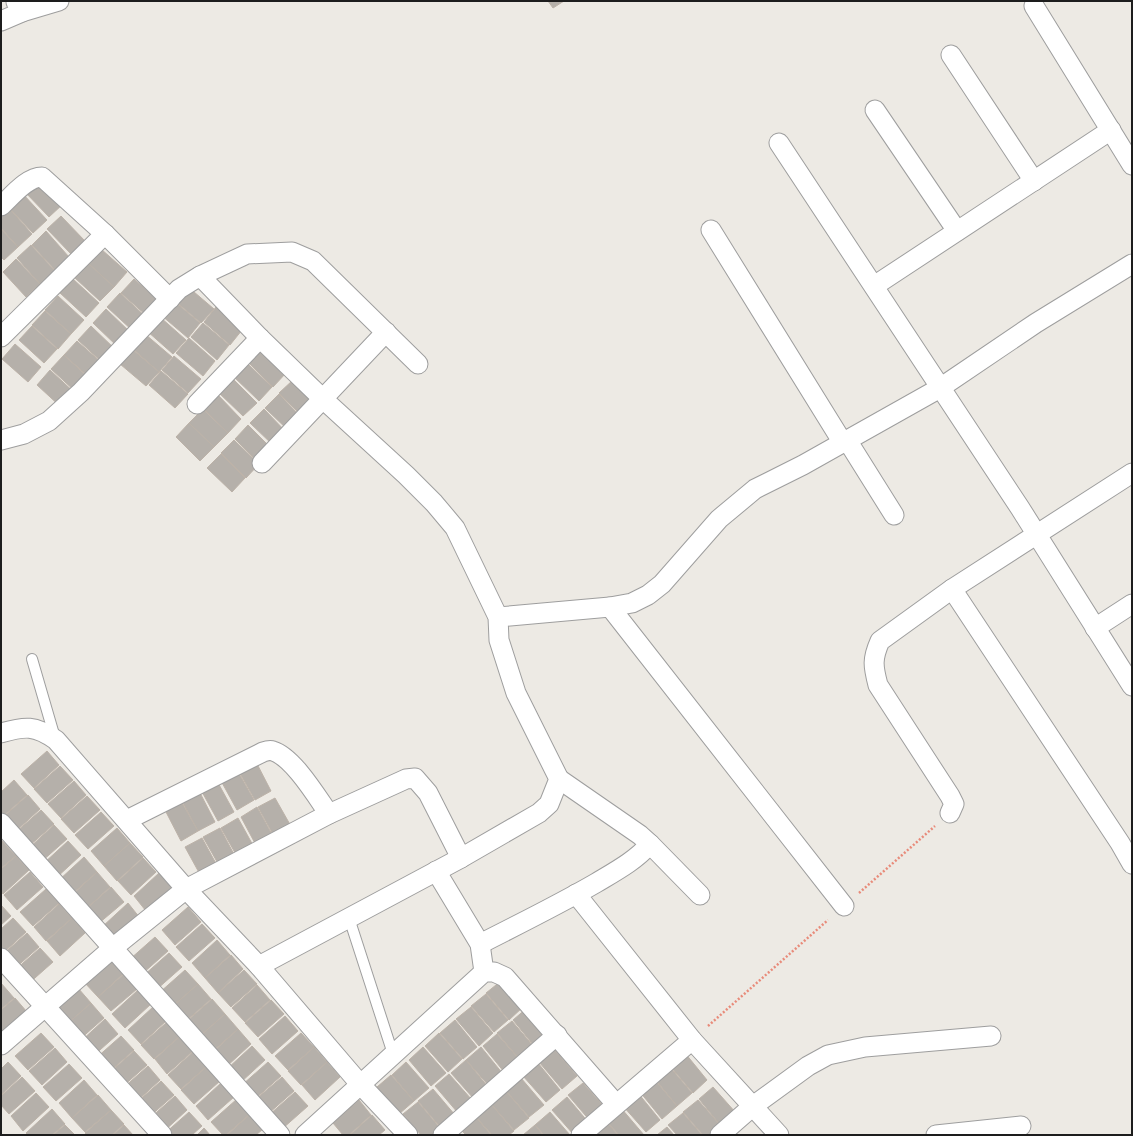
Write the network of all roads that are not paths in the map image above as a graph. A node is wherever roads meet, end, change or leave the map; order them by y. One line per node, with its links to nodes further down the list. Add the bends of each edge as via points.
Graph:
1 (59, 1): 3 (street)
2 (1034, 6): 7 (street)
3 (19, 7): 4 (street)
4 (1, 21)
5 (951, 55): 10 (street)
6 (875, 110): 13 (street)
7 (1111, 130): 9 (street); 10 (street)
8 (780, 143): 17 (street)
9 (1132, 166)
10 (1034, 181): 13 (street)
11 (1, 206): 14 (street, via 28,182 42,177)
12 (710, 230): 27 (street)
13 (957, 231): 17 (street)
14 (105, 234): 18 (street); 20 (street)
15 (1132, 264): 23 (street, via 1036,323)
16 (200, 276): 18 (street, via 185,284); 19 (street, via 247,254 292,252 313,261); 21 (street)
17 (874, 286): 23 (street)
18 (170, 298): 26 (street, via 81,392 49,420 24,434)
19 (386, 332): 22 (street); 24 (street)
20 (1, 337)
21 (260, 338): 24 (street); 25 (street)
22 (418, 364)
23 (940, 388): 27 (street); 31 (street)
24 (323, 399): 28 (street); 35 (street, via 434,502 455,528)
25 (197, 404)
26 (1, 440)
27 (845, 441): 30 (street); 34 (street, via 754,489 718,518 662,584 648,595)
28 (262, 463)
29 (1132, 473): 31 (street)
30 (894, 515)
31 (1037, 536): 32 (street); 36 (street)
32 (952, 589): 42 (street, via 880,641 874,653 873,667 878,685 950,796 954,804); 46 (street)
33 (1132, 604): 36 (street)
34 (610, 607): 35 (street); 54 (street)
35 (498, 617): 41 (street, via 499,640 516,693)
36 (1094, 628): 38 (street)
37 (32, 659): 40 (lane)
38 (1132, 686)
39 (1, 733): 40 (street, via 27,727 44,731)
40 (56, 740): 44 (street)
41 (558, 779): 47 (street); 48 (street, via 549,804 539,813)
42 (950, 813)
43 (329, 814): 44 (street, via 294,766 283,756 272,751 263,752); 48 (street, via 406,779 415,778 428,793); 51 (street)
44 (127, 820): 51 (street)
45 (1, 823): 57 (street)
46 (1126, 838): 49 (street)
47 (650, 844): 52 (street, via 629,864); 53 (street)
48 (461, 858): 50 (street)
49 (1132, 864)
50 (436, 871): 55 (street); 56 (street)
51 (186, 889): 57 (street); 59 (street)
52 (576, 894): 56 (street); 64 (street)
53 (700, 895)
54 (844, 906)
55 (349, 918): 59 (street); 66 (lane)
56 (480, 944): 60 (street)
57 (114, 947): 61 (street); 72 (street)
58 (1, 958): 61 (street)
59 (259, 966): 67 (street)
60 (484, 972): 62 (street, via 494,972 506,977); 66 (street)
61 (45, 1006): 65 (street); 71 (street)
62 (557, 1035): 68 (street); 75 (street)
63 (991, 1036): 69 (street, via 864,1047 828,1055 808,1066)
64 (692, 1040): 68 (street); 69 (street)
65 (1, 1045)
66 (393, 1054): 67 (street)
67 (360, 1084): 73 (street); 74 (street)
68 (616, 1104): 76 (street)
69 (753, 1106): 77 (street); 78 (street)
70 (1020, 1126): 79 (street)
71 (162, 1135)
72 (280, 1135)
73 (304, 1135)
74 (408, 1135)
75 (443, 1135)
76 (581, 1135)
77 (720, 1135)
78 (779, 1135)
79 (936, 1135)

